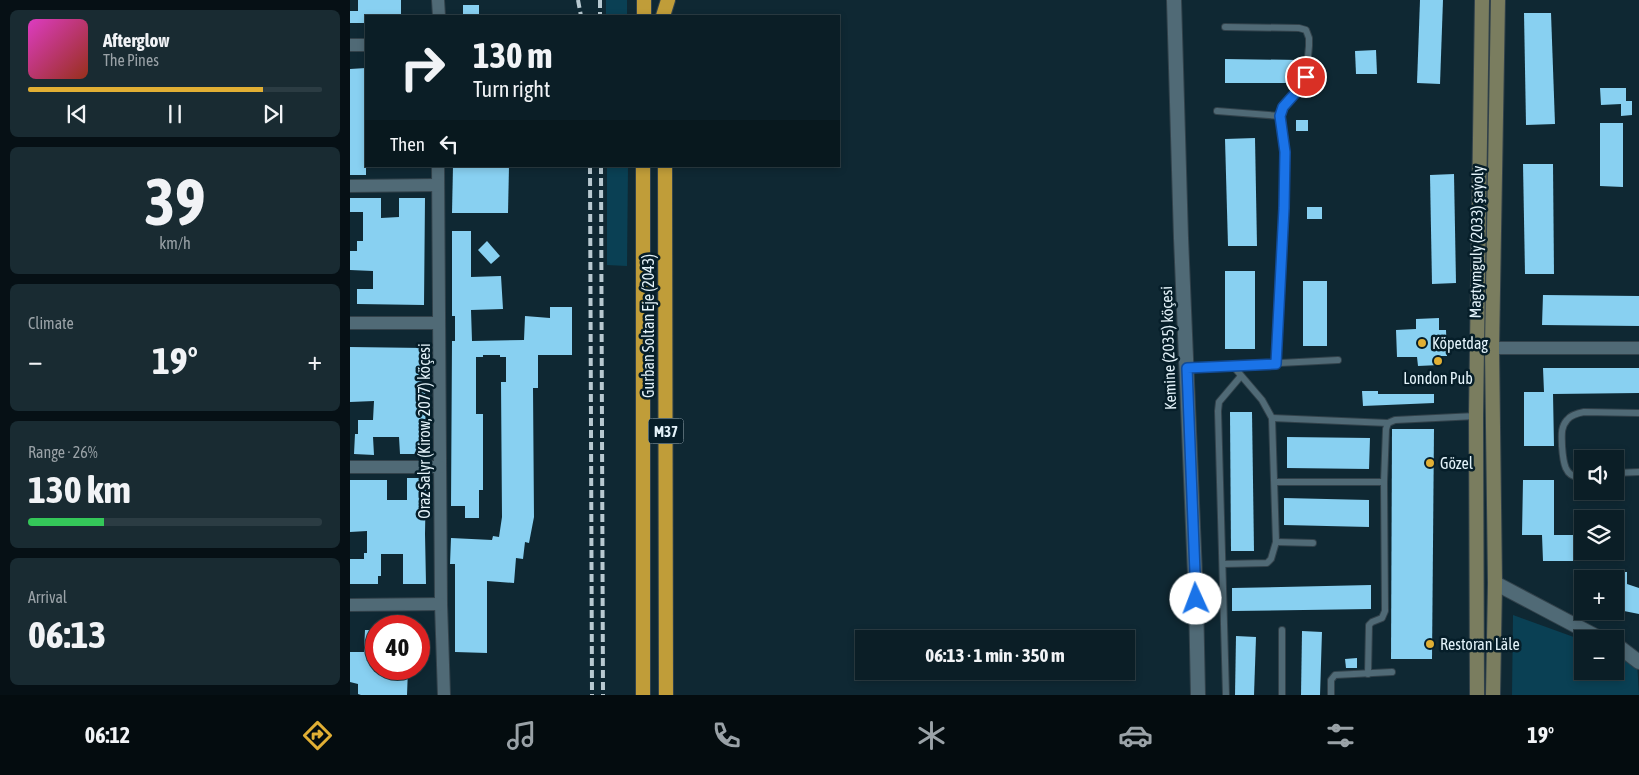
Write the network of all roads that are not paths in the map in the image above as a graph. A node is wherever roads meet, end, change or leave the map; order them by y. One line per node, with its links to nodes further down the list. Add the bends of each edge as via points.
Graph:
1 (438, 0): 8 (street)
2 (644, 0): 9 (highway)
3 (663, 0): 10 (highway)
4 (668, 0): 11 (highway)
5 (1174, 0): 29 (street, Kemine (2035) köçesi)
6 (1482, 0): 32 (main road, Magtymguly (2033) şaýoly)
7 (1498, 0): 24 (main road, Magtymguly (2033) şaýoly)
8 (439, 15)
9 (644, 15)
10 (663, 15)
11 (663, 15)
12 (1225, 27): 16 (lane, via 1286,26 1306,30 1309,46 1306,77)
13 (350, 45): 14 (street)
14 (365, 45)
15 (1217, 111): 16 (lane)
16 (1280, 116): 27 (lane, via 1285,152)
17 (438, 167): 20 (street, Oraz Salyr (Kirow, 2077) köçesi)
18 (643, 167): 55 (highway, Gurban Soltan Eje (2043) / M37)
19 (665, 167): 56 (highway, Gurban Soltan Eje (2043) / M37)
20 (438, 185): 21 (street); 23 (street, Oraz Salyr (Kirow, 2077) köçesi)
21 (350, 186)
22 (350, 323): 23 (street)
23 (439, 323): 36 (street, Oraz Salyr (Kirow, 2077) köçesi)
24 (1492, 348): 25 (street); 45 (main road, Magtymguly (2033) şaýoly)
25 (1639, 348)
26 (1338, 360): 27 (lane)
27 (1276, 364): 28 (lane)
28 (1233, 366): 29 (lane); 30 (lane)
29 (1187, 368): 57 (street, Kemine (2035) köçesi)
30 (1241, 376): 33 (lane, via 1262,400); 44 (lane, via 1219,402 1218,411)
31 (1639, 413): 39 (lane, via 1584,412 1567,420 1562,430 1563,464)
32 (1476, 416): 34 (lane); 61 (main road, Magtymguly (2033) şaýoly)
33 (1272, 418): 34 (lane); 40 (lane)
34 (1388, 423): 41 (lane)
35 (350, 467): 36 (street)
36 (440, 467): 46 (street, Oraz Salyr (Kirow, 2077) köçesi)
37 (1639, 472): 38 (lane)
38 (1624, 473)
39 (1574, 475)
40 (1275, 482): 41 (lane); 42 (lane)
41 (1384, 482): 53 (lane, via 1385,611 1382,618 1369,625)
42 (1276, 542): 43 (lane); 44 (lane, via 1267,563)
43 (1313, 542)
44 (1223, 564): 58 (lane)
45 (1495, 583): 49 (street); 62 (main road, Magtymguly (2033) şaýoly)
46 (441, 604): 47 (street); 54 (street, Oraz Salyr (Kirow, 2077) köçesi)
47 (350, 605)
48 (1282, 630): 59 (lane)
49 (1584, 630)
50 (1624, 651): 51 (street)
51 (1639, 662)
52 (1392, 672): 53 (lane)
53 (1368, 674): 60 (lane, via 1335,675 1331,680)
54 (444, 695)
55 (643, 695)
56 (666, 695)
57 (1198, 695)
58 (1226, 695)
59 (1282, 695)
60 (1331, 695)
61 (1477, 695)
62 (1492, 695)

